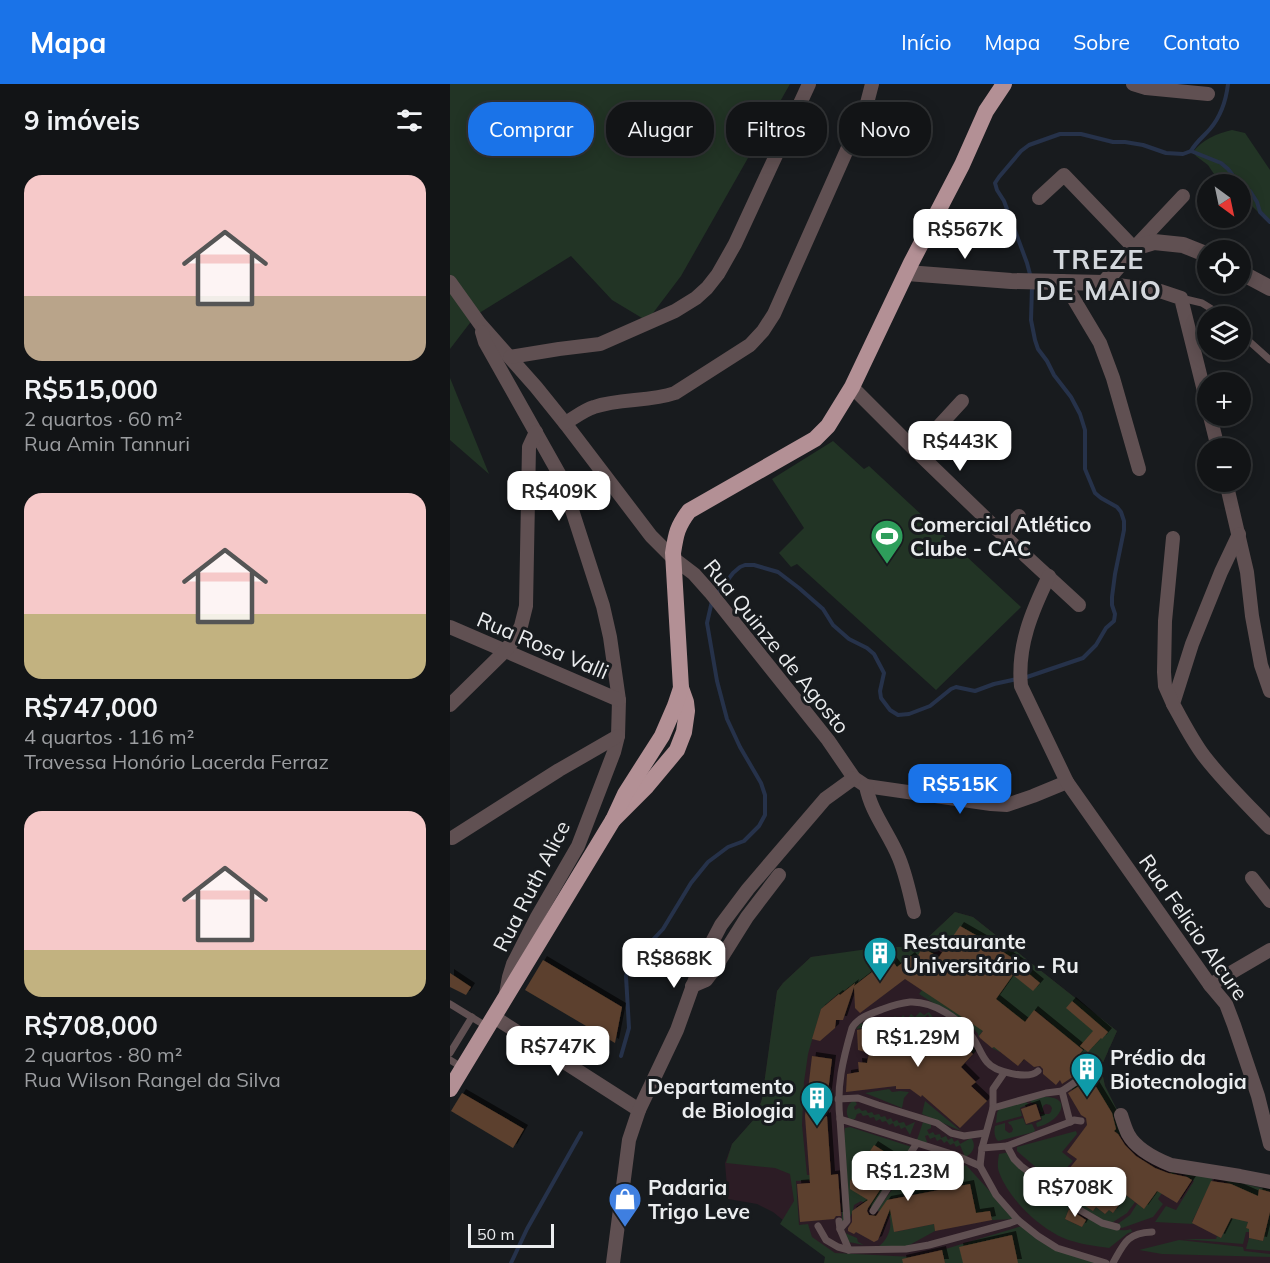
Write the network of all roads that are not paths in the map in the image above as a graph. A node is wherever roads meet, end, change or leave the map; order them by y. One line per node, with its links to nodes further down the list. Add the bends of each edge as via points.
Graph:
1 (809, 84): 20 (street, via 735,244 707,288 675,311 600,344)
2 (872, 84): 25 (street, via 866,107 764,331 750,345 675,393 592,407)
3 (1004, 84): 10 (highway, via 986,111)
4 (1133, 84): 5 (street)
5 (1208, 94)
6 (1183, 196): 8 (street)
7 (1039, 198): 8 (street, via 1064,175)
8 (1134, 248): 9 (street, via 1154,242); 14 (street)
9 (1197, 251)
10 (907, 273): 12 (street); 23 (highway)
11 (1251, 278): 15 (street)
12 (1063, 281): 14 (street); 28 (street, via 1100,343)
13 (450, 282): 18 (street)
14 (1104, 283): 16 (street)
15 (1270, 288)
16 (1180, 298): 17 (lane); 22 (street)
17 (1207, 306)
18 (480, 324): 20 (street, Rua Quinze de Agosto); 26 (street, Rua Ruth Alice, via 485,342)
19 (1251, 343): 21 (lane)
20 (510, 357): 25 (street, Rua Quinze de Agosto)
21 (1270, 360)
22 (1199, 372)
23 (852, 387): 27 (street); 34 (highway, via 828,426 815,439 689,511 676,533)
24 (963, 401): 27 (street)
25 (565, 423): 34 (street, Rua Quinze de Agosto, via 651,536)
26 (536, 432): 38 (street, via 530,447 526,606 521,626); 42 (street, Rua Ruth Alice, via 562,478 603,606)
27 (916, 451): 31 (street)
28 (1138, 469)
29 (1228, 492): 32 (street)
30 (1019, 516): 31 (street)
31 (1002, 534): 35 (street)
32 (1239, 534): 39 (street, via 1252,616); 43 (street, via 1192,644)
33 (1173, 538): 43 (street, via 1164,672)
34 (673, 558): 40 (highway); 48 (street, Rua Quinze de Agosto, via 714,596)
35 (1049, 576): 36 (street); 49 (street, Rua Felicio Alcure, via 1027,627 1020,675 1021,686)
36 (1079, 605)
37 (450, 627): 38 (street, Rua Rosa Valli)
38 (504, 652): 42 (street, Rua Rosa Valli); 44 (street)
39 (1266, 662): 41 (street)
40 (681, 688): 46 (highway); 47 (highway, via 687,711 684,732)
41 (1270, 691)
42 (619, 700): 45 (street, Rua Ruth Alice)
43 (1173, 704): 51 (street, via 1204,756)
44 (450, 705)
45 (618, 736): 52 (street); 60 (street, Rua Ruth Alice, via 578,846 513,964)
46 (654, 750): 47 (highway); 50 (highway)
47 (668, 762): 50 (highway)
48 (860, 782): 49 (street, via 1007,805); 56 (street, Rua Quinze de Agosto, via 899,857); 59 (street, via 825,799 748,889 721,925)
49 (1067, 782): 58 (street, Rua Felicio Alcure)
50 (613, 820): 60 (highway)
51 (1270, 828)
52 (452, 838)
53 (779, 875): 59 (street, via 706,980)
54 (1252, 878): 55 (street)
55 (1270, 901)
56 (914, 912)
57 (1270, 950): 58 (street)
58 (1210, 985): 70 (street, Rua Felicio Alcure, via 1226,1004)
59 (692, 986): 73 (street, via 677,1030)
60 (506, 997): 63 (highway)
61 (450, 1004): 62 (lane)
62 (472, 1017): 63 (lane); 64 (lane)
63 (491, 1022): 67 (highway); 73 (street)
64 (450, 1053)
65 (1038, 1071): 66 (lane, via 1032,1075)
66 (1004, 1073): 71 (lane, via 985,1061 975,1040 957,1020 938,1009 911,1002 878,1011 854,1024 839,1077); 72 (lane, via 993,1089)
67 (454, 1076)
68 (1077, 1082): 69 (lane)
69 (1062, 1090): 72 (lane); 77 (lane)
70 (1264, 1094): 80 (street, Rua Felicio Alcure)
71 (838, 1100): 75 (lane); 78 (lane, via 858,1098 937,1123 964,1136)
72 (993, 1108): 78 (lane)
73 (639, 1110): 91 (street, via 629,1140)
74 (1121, 1115): 84 (street, via 1139,1148 1166,1163)
75 (840, 1119): 79 (lane); 90 (lane, via 847,1221 839,1225)
76 (1081, 1121): 77 (lane)
77 (1070, 1122): 81 (lane)
78 (985, 1133): 82 (lane)
79 (917, 1143): 83 (lane); 85 (lane)
80 (1270, 1144)
81 (1007, 1146): 82 (lane); 88 (lane, via 1021,1166 1078,1209)
82 (982, 1148): 83 (lane)
83 (980, 1166): 86 (lane, via 996,1195)
84 (1270, 1182)
85 (873, 1211)
86 (1018, 1220): 90 (lane, via 929,1245); 92 (lane, via 1057,1248)
87 (818, 1226): 90 (lane, via 826,1240)
88 (1117, 1227)
89 (1152, 1232): 93 (lane, via 1133,1235)
90 (849, 1250)
91 (613, 1263)
92 (1107, 1263)
93 (1113, 1263)

